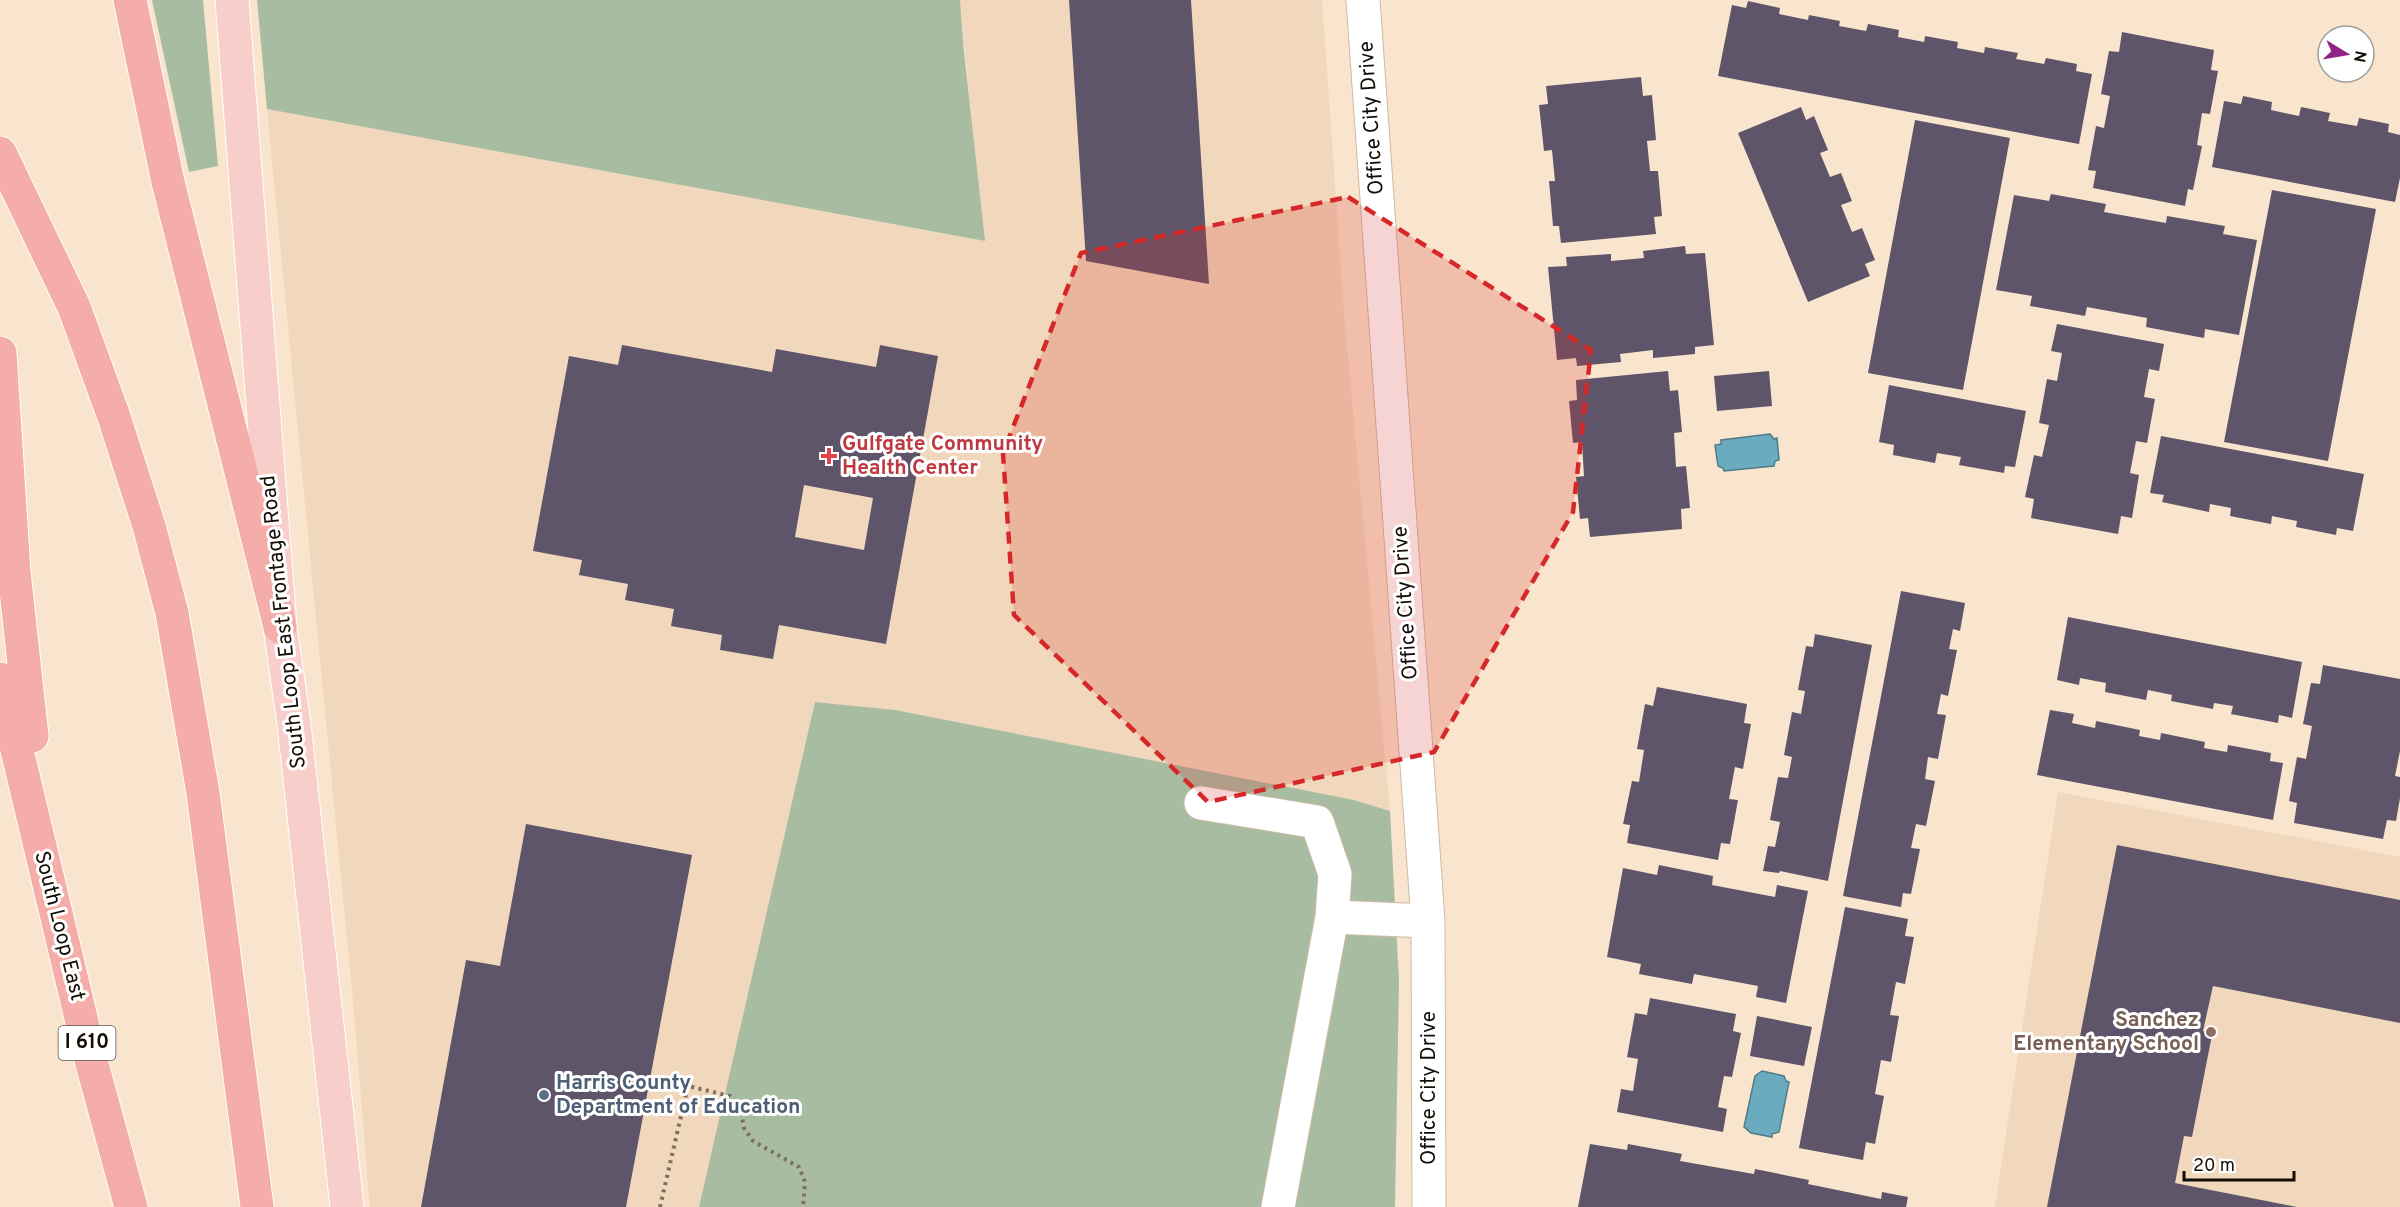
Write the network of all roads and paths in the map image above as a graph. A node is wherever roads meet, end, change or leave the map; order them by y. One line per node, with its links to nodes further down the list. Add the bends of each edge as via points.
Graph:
1 (130, 0): 6 (highway, via 168,182)
2 (232, 0): 6 (main road, South Loop East Frontage Road)
3 (1363, 0): 11 (street, Office City Drive)
4 (0, 153): 13 (highway, via 74,307 149,526 174,624 217,893)
5 (0, 353): 9 (highway, via 14,572)
6 (280, 627): 14 (main road, South Loop East Frontage Road)
7 (0, 679): 9 (highway, South Loop East / I 610)
8 (1201, 802): 10 (street, via 1317,822 1335,874)
9 (47, 878): 12 (highway, South Loop East / I 610)
10 (1332, 917): 11 (street); 17 (street)
11 (1428, 921): 18 (street, Office City Drive)
12 (131, 1207)
13 (257, 1207)
14 (347, 1207)
15 (660, 1207): 16 (path, via 688,1086 730,1096 740,1107 744,1128 753,1141 799,1167 805,1182)
16 (803, 1207)
17 (1278, 1207)
18 (1429, 1207)

